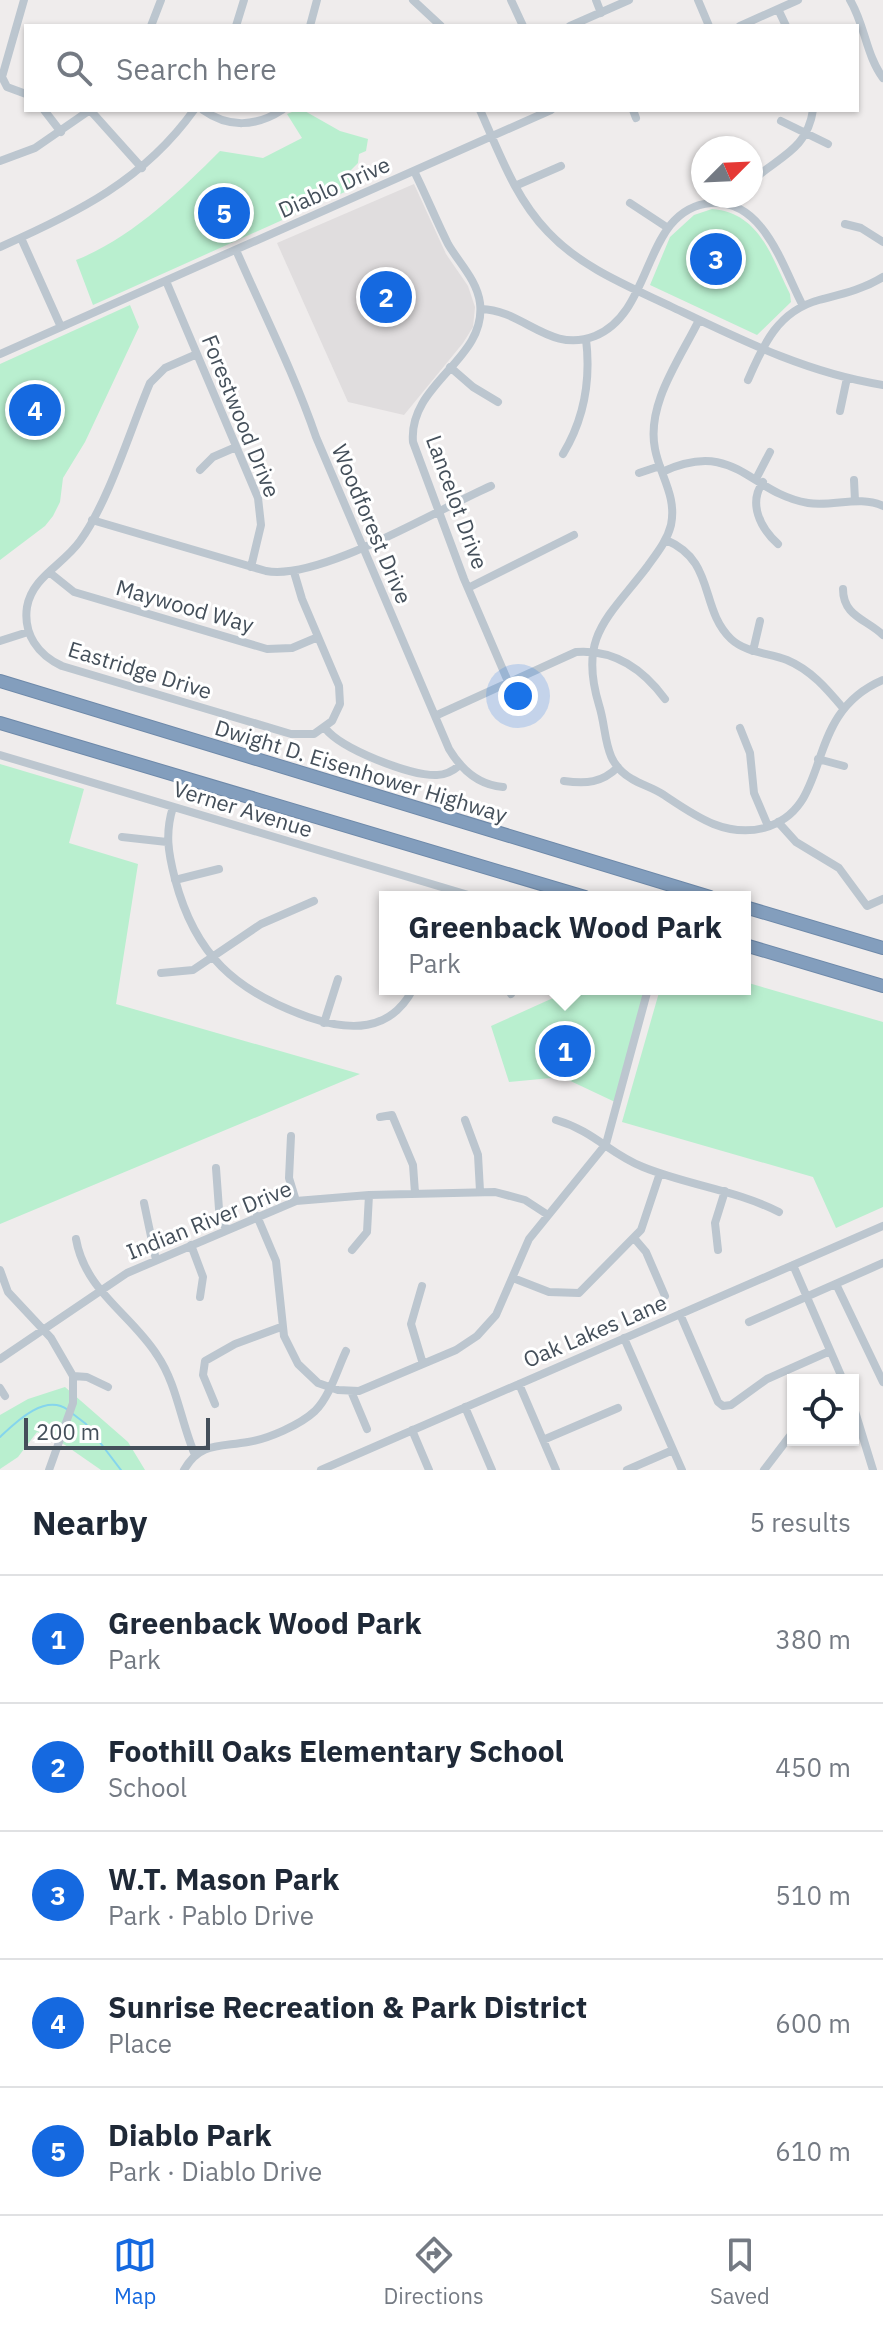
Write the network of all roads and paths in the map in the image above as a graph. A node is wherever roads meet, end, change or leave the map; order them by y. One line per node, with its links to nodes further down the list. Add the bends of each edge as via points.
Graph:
1 (24, 0): 24 (street, via 2,77 7,87)
2 (161, 0): 14 (street)
3 (244, 0): 15 (street)
4 (317, 0): 16 (street)
5 (413, 0): 17 (street)
6 (511, 0): 18 (street)
7 (596, 0): 13 (street)
8 (629, 0): 13 (street)
9 (698, 0): 20 (street)
10 (798, 0): 12 (street)
11 (850, 0): 23 (street)
12 (778, 9): 21 (street); 22 (street)
13 (601, 13): 19 (street)
14 (152, 24)
15 (237, 24)
16 (311, 24)
17 (439, 24)
18 (522, 24)
19 (575, 24)
20 (708, 24)
21 (744, 24)
22 (785, 24)
23 (883, 78)
24 (24, 93)
25 (46, 112): 35 (street)
26 (87, 112): 35 (street)
27 (92, 112): 41 (street)
28 (192, 112): 41 (street)
29 (207, 112): 30 (street, via 239,123)
30 (278, 112)
31 (481, 112): 37 (street)
32 (546, 112): 37 (street, Diablo Drive)
33 (812, 112): 36 (street)
34 (781, 121): 36 (street)
35 (61, 132): 39 (street)
36 (806, 133): 38 (street); 43 (street, via 788,156)
37 (492, 136): 42 (street, Diablo Drive); 44 (street)
38 (828, 144)
39 (0, 161)
40 (561, 166): 44 (street)
41 (142, 168): 50 (street, via 92,204)
42 (414, 171): 53 (street, Diablo Drive); 58 (street, via 447,242 476,288)
43 (763, 174)
44 (515, 186): 56 (street, via 537,220 568,251)
45 (630, 203): 49 (street)
46 (692, 208): 49 (street)
47 (737, 208): 57 (street, via 764,231)
48 (845, 224): 51 (street)
49 (668, 228): 56 (street)
50 (21, 238): 52 (street); 60 (street)
51 (883, 242)
52 (0, 247)
53 (236, 250): 55 (street, Diablo Drive); 87 (street, Woodforest Drive, via 299,386)
54 (883, 277): 57 (street)
55 (166, 281): 60 (street, Diablo Drive); 64 (street, Forestwood Drive)
56 (638, 291): 59 (street); 61 (street, via 620,320)
57 (803, 306): 62 (street, via 780,322)
58 (481, 309): 61 (street, via 507,313 550,338); 65 (street, Lancelot Drive, via 476,333)
59 (699, 320): 62 (street); 74 (street, via 656,412 653,439)
60 (61, 327): 63 (street, Diablo Drive)
61 (586, 339): 73 (street, via 585,398)
62 (761, 350): 66 (street); 67 (street)
63 (0, 354)
64 (197, 354): 71 (street, Forestwood Drive); 83 (street, via 165,368 150,383)
65 (450, 367): 69 (street); 82 (street, Lancelot Drive, via 421,403 413,432)
66 (847, 378): 68 (street); 70 (street)
67 (748, 380)
68 (883, 385)
69 (498, 402)
70 (840, 411)
71 (236, 447): 75 (street); 88 (street, Forestwood Drive, via 260,506)
72 (770, 452): 77 (street)
73 (563, 454)
74 (661, 469): 76 (street); 77 (street, via 709,461 738,467); 85 (street, via 672,507)
75 (200, 470)
76 (639, 473)
77 (760, 480): 80 (street, via 808,502); 86 (street, via 756,507)
78 (854, 480): 80 (street)
79 (491, 486): 82 (street)
80 (855, 501): 81 (street)
81 (883, 506)
82 (441, 510): 87 (street); 91 (street, Lancelot Drive)
83 (92, 520): 88 (street); 89 (street, via 79,543)
84 (574, 535): 91 (street)
85 (666, 540): 98 (street, via 602,626); 99 (street, via 697,564 729,637)
86 (778, 544)
87 (362, 546): 90 (street); 106 (street, Woodforest Drive)
88 (251, 567): 90 (street)
89 (49, 572): 94 (street, via 28,602); 96 (street, Maywood Way, via 74,592 267,649 292,648)
90 (294, 572): 96 (street)
91 (468, 588): 102 (street, Lancelot Drive)
92 (843, 589): 95 (street, via 848,610)
93 (760, 621): 99 (street)
94 (28, 632): 97 (street); 108 (street, Eastridge Drive, via 39,650 62,666 291,734 309,735)
95 (883, 635)
96 (318, 637): 108 (street, via 340,695 337,714)
97 (0, 641)
98 (591, 651): 102 (street, via 567,654); 103 (street, via 631,665); 114 (street, via 590,676 605,741)
99 (753, 651): 105 (street, via 806,670)
100 (883, 680): 105 (street)
101 (0, 681): 126 (highway, Dwight D. Eisenhower Highway)
102 (509, 683): 104 (street, Lancelot Drive); 106 (street)
103 (665, 699)
104 (519, 707)
105 (843, 708): 111 (street)
106 (435, 716): 112 (street, Woodforest Drive)
107 (0, 723): 125 (highway)
108 (325, 728): 112 (street, via 351,750 429,774)
109 (740, 728): 119 (street, via 750,753 754,793)
110 (0, 755): 117 (street, Verner Avenue)
111 (818, 759): 113 (street); 118 (street, via 805,796)
112 (460, 765): 116 (street, via 480,781)
113 (844, 766)
114 (618, 767): 115 (street, via 590,783); 119 (street, via 706,822 742,830)
115 (564, 781)
116 (503, 787)
117 (173, 807): 121 (street); 124 (street, Verner Avenue)
118 (778, 822): 119 (street); 127 (street, via 796,842 843,873 867,906)
119 (768, 826)
120 (122, 837): 121 (street)
121 (167, 842): 123 (street)
122 (219, 869): 123 (street)
123 (175, 880): 132 (street, via 189,920)
124 (440, 891)
125 (565, 891)
126 (690, 891)
127 (883, 899)
128 (314, 901): 132 (street, via 261,924)
129 (751, 909): 131 (highway)
130 (751, 947): 135 (highway)
131 (883, 948)
132 (213, 958): 133 (street, via 193,970); 138 (street, via 257,996)
133 (161, 973)
134 (338, 979): 138 (street)
135 (883, 986)
136 (409, 995): 138 (street, via 378,1023 355,1028)
137 (646, 995): 143 (street)
138 (324, 1023)
139 (380, 1117): 148 (street, via 392,1115 410,1155)
140 (465, 1120): 146 (street, via 478,1155)
141 (556, 1120): 143 (street)
142 (291, 1136): 150 (street, via 289,1178)
143 (606, 1144): 145 (street); 153 (street)
144 (216, 1168): 156 (street)
145 (660, 1173): 147 (street); 157 (street)
146 (480, 1191): 148 (street, Indian River Drive); 153 (street, Indian River Drive, via 515,1196)
147 (725, 1191): 152 (street); 161 (street, via 715,1223)
148 (415, 1193): 149 (street, Indian River Drive)
149 (369, 1195): 150 (street, Indian River Drive); 160 (street, via 367,1232)
150 (296, 1201): 154 (street, Indian River Drive)
151 (144, 1203): 162 (street)
152 (779, 1212)
153 (548, 1215): 166 (street, via 529,1239)
154 (257, 1216): 156 (street, Indian River Drive); 175 (street, via 276,1261)
155 (883, 1226): 164 (street, Oak Lakes Lane)
156 (226, 1230): 159 (street, Indian River Drive)
157 (634, 1238): 166 (street, via 579,1293 549,1292); 170 (street)
158 (76, 1239): 169 (street)
159 (191, 1245): 162 (street, Indian River Drive); 171 (street, via 203,1272)
160 (352, 1250)
161 (718, 1250)
162 (156, 1260): 169 (street, Indian River Drive)
163 (883, 1263): 167 (street)
164 (793, 1265): 172 (street); 173 (street, Oak Lakes Lane)
165 (0, 1270): 176 (street, via 8,1292)
166 (513, 1278): 181 (street, via 496,1315 477,1336)
167 (836, 1284): 172 (street); 184 (street)
168 (422, 1286): 181 (street, via 411,1324)
169 (99, 1291): 176 (street, Indian River Drive); 198 (street, via 160,1360)
170 (665, 1296)
171 (200, 1297)
172 (807, 1297): 174 (street); 179 (street)
173 (680, 1314): 177 (street, Oak Lakes Lane); 179 (street, via 723,1406)
174 (749, 1322)
175 (281, 1327): 187 (street, via 298,1364); 189 (street, via 205,1361 203,1375)
176 (44, 1329): 180 (street, Indian River Drive); 183 (street)
177 (624, 1338): 185 (street, Oak Lakes Lane); 197 (street)
178 (346, 1351): 187 (street)
179 (830, 1351): 182 (street)
180 (0, 1359)
181 (423, 1364): 188 (street, via 368,1389)
182 (840, 1374)
183 (73, 1376): 186 (street); 201 (street, via 73,1403)
184 (883, 1382)
185 (519, 1384): 190 (street, Oak Lakes Lane); 195 (street)
186 (108, 1387)
187 (330, 1388): 188 (street); 198 (street, via 316,1410 301,1421 256,1440 210,1446)
188 (351, 1391): 193 (street)
189 (215, 1404)
190 (465, 1407): 194 (street, Oak Lakes Lane); 205 (street)
191 (618, 1408): 195 (street)
192 (859, 1426): 200 (street)
193 (367, 1429)
194 (412, 1430): 203 (street, Oak Lakes Lane); 204 (street)
195 (543, 1440): 206 (street)
196 (787, 1440): 209 (street)
197 (673, 1450): 207 (street); 208 (street)
198 (195, 1455): 202 (street)
199 (883, 1465): 200 (street)
200 (873, 1469)
201 (49, 1470)
202 (184, 1470)
203 (321, 1470)
204 (429, 1470)
205 (492, 1470)
206 (556, 1470)
207 (627, 1470)
208 (682, 1470)
209 (764, 1470)

